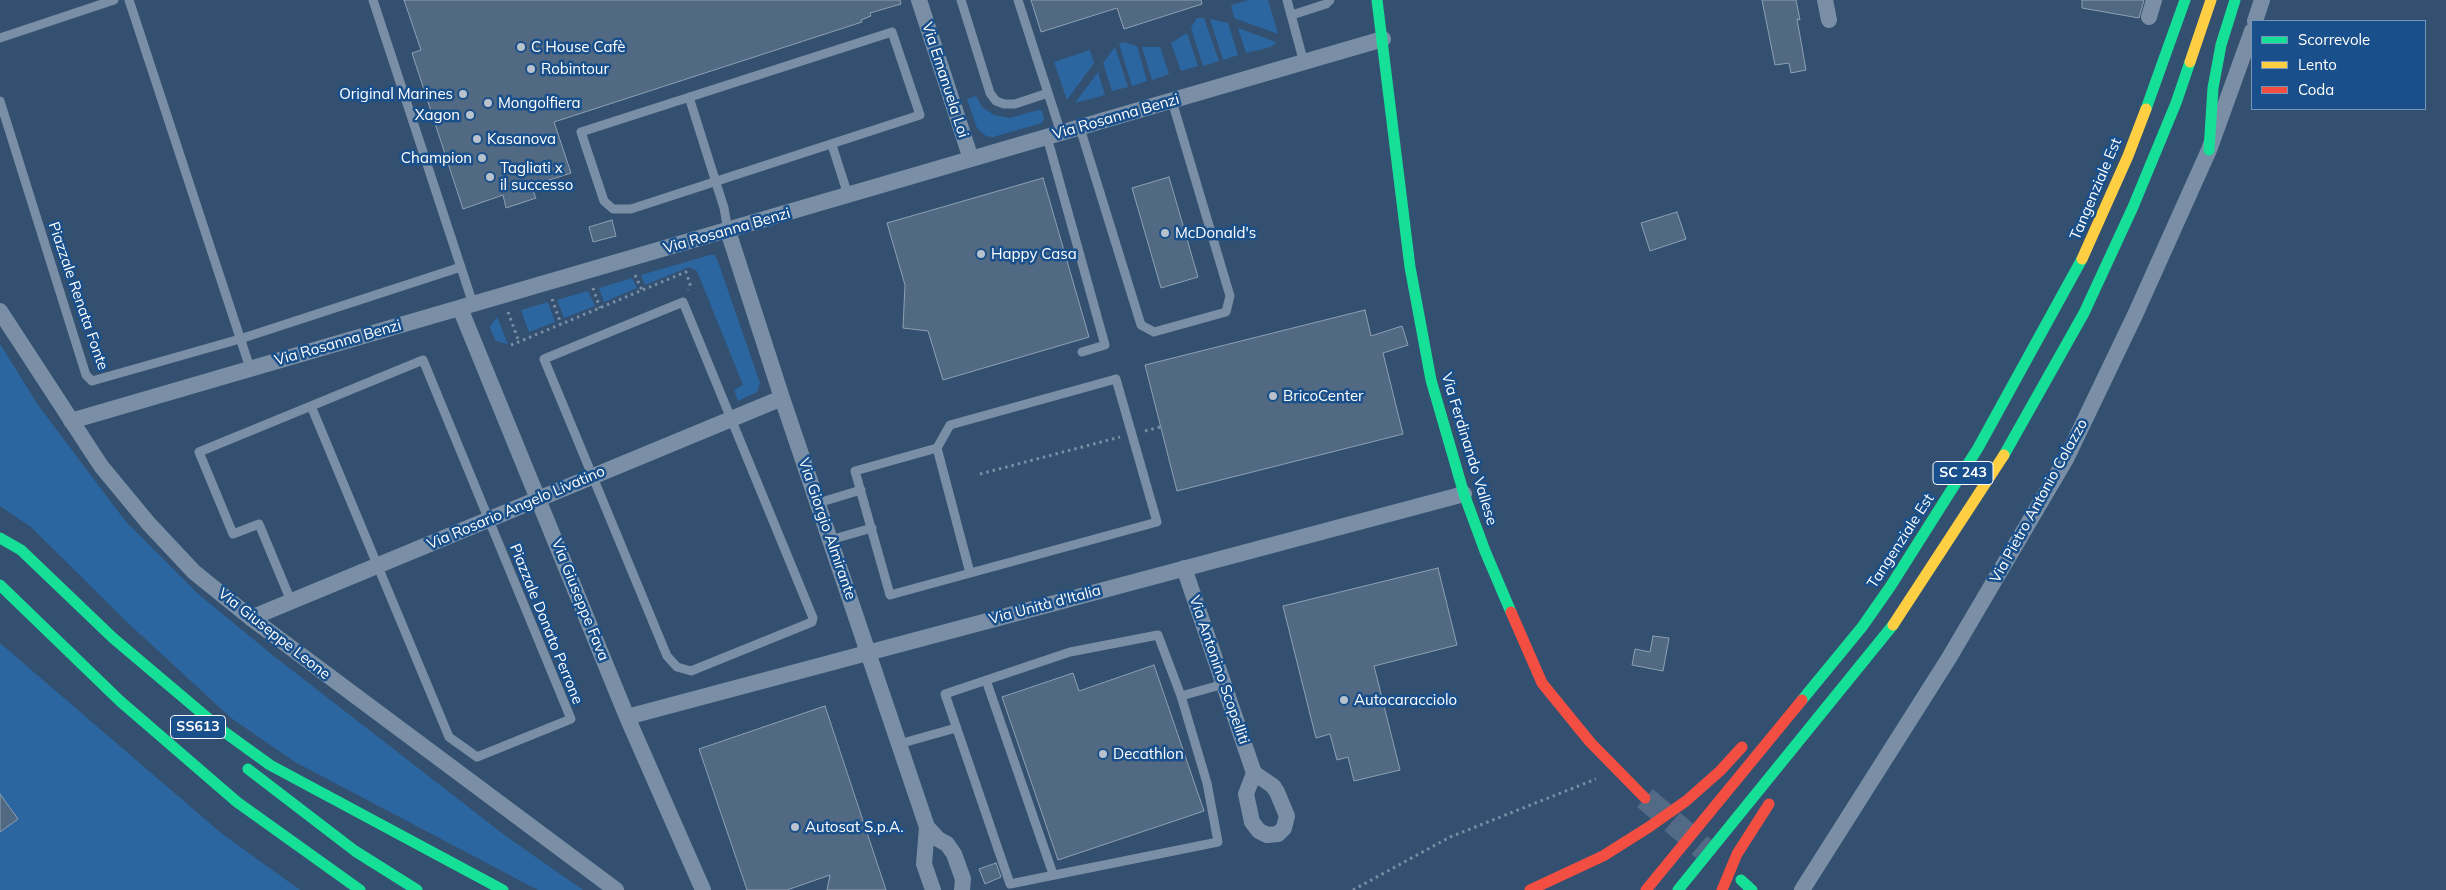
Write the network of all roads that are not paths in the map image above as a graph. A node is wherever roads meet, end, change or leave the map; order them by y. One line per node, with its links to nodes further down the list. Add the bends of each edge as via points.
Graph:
1 (114, 0): 21 (lane)
2 (129, 0): 39 (lane)
3 (373, 0): 36 (lane)
4 (920, 0): 32 (street, Via Emanuela Loi)
5 (961, 0): 24 (lane, via 990,93 996,101 1014,104)
6 (1018, 0): 24 (lane)
7 (1287, 0): 16 (lane)
8 (1330, 0): 16 (lane)
9 (1377, 0): 22 (main road, Via Ferdinando Vallese)
10 (1826, 0): 18 (street)
11 (2154, 0): 17 (street)
12 (2185, 0): 62 (main road, Tangenziale Est / SC 243, via 2128,156 2077,270 1978,448)
13 (2212, 0): 63 (main road, SC 243, via 2176,103 2134,207 2084,313 2001,459)
14 (2234, 0): 31 (main road, via 2213,88)
15 (2262, 0): 19 (street)
16 (1292, 15): 23 (lane)
17 (2149, 17)
18 (1829, 20)
19 (2255, 20)
20 (2251, 35): 31 (street, Via Pietro Antonio Colazzo)
21 (0, 38)
22 (1383, 40): 23 (street, Via Rosanna Benzi); 49 (main road, Via Ferdinando Vallese, via 1410,267 1431,380)
23 (1304, 63): 27 (street, Via Rosanna Benzi)
24 (1048, 93): 29 (lane)
25 (689, 97): 30 (lane, via 892,32 920,115); 33 (lane); 33 (lane, via 581,132 604,201 613,209 631,209)
26 (0, 101): 39 (lane, Piazzale Renata Fonte, via 87,378 97,382)
27 (1172, 101): 28 (street, Via Rosanna Benzi); 28 (lane, via 1230,296 1226,312 1154,332 1141,325)
28 (1080, 128): 29 (street, Via Rosanna Benzi)
29 (1054, 135): 32 (street, Via Rosanna Benzi); 40 (lane, via 1105,345)
30 (832, 144): 33 (lane); 34 (lane)
31 (2209, 150): 96 (street, Via Pietro Antonio Colazzo, via 2066,459 1949,658)
32 (970, 159): 34 (street, Via Rosanna Benzi)
33 (716, 183): 35 (lane)
34 (848, 195): 35 (street, Via Rosanna Benzi)
35 (728, 231): 37 (street, Via Rosanna Benzi); 42 (street, Via Giorgio Almirante)
36 (461, 267): 37 (lane); 39 (lane, Piazzale Renata Fonte)
37 (467, 306): 41 (street, Via Rosanna Benzi); 50 (street, Via Giuseppe Fava)
38 (0, 311): 45 (street, Via Giuseppe Leone)
39 (240, 339): 41 (lane)
40 (1082, 352)
41 (250, 368): 45 (street, Via Rosanna Benzi)
42 (782, 398): 44 (street, Via Rosario Angelo Livatino); 51 (street, Via Giorgio Almirante)
43 (311, 406): 52 (lane, via 423,360); 56 (lane); 60 (lane, via 199,452 233,534 259,524)
44 (732, 418): 47 (street, Via Rosario Angelo Livatino); 47 (lane, via 683,302 544,359); 47 (lane, via 812,622 691,671 677,668 667,656)
45 (71, 421): 61 (street, Via Giuseppe Leone, via 101,466 149,524 194,572)
46 (937, 448): 48 (lane, via 856,471); 58 (lane); 58 (lane, via 950,424 1116,379 1156,522)
47 (591, 476): 50 (street, Via Rosario Angelo Livatino)
48 (861, 490): 51 (lane); 53 (lane)
49 (1464, 494): 57 (street, Via Unità d'Italia); 78 (main road, Via Ferdinando Vallese, via 1542,683 1590,742)
50 (538, 498): 52 (street, Via Rosario Angelo Livatino); 71 (street, Via Giuseppe Fava)
51 (818, 503): 55 (street, Via Giorgio Almirante)
52 (488, 519): 56 (street, Via Rosario Angelo Livatino); 56 (lane, Piazzale Donato Perrone, via 570,719 477,757 449,737)
53 (872, 528): 55 (lane); 58 (lane, via 890,595)
54 (0, 539): 65 (main road); 86 (main road, via 21,550 113,638 223,731 270,765)
55 (830, 540): 64 (street, Via Giorgio Almirante)
56 (376, 566): 60 (street, Via Rosario Angelo Livatino)
57 (1184, 568): 64 (street, Via Unità d'Italia); 68 (street, Via Antonino Scopelliti)
58 (970, 574)
59 (0, 584): 79 (main road, SS613, via 120,701)
60 (291, 601): 61 (street, Via Rosario Angelo Livatino)
61 (251, 618): 87 (street, Via Giuseppe Leone)
62 (1862, 627): 67 (main road, via 1841,638); 92 (main road, Tangenziale Est / SC 243)
63 (1875, 649): 70 (main road); 93 (main road, SC 243)
64 (868, 652): 71 (street, Via Unità d'Italia); 74 (street, Via Giorgio Almirante)
65 (128, 667)
66 (986, 680): 69 (lane, via 1070,652 1158,635); 72 (lane, via 945,694); 81 (lane)
67 (1803, 680)
68 (1224, 684): 69 (lane); 76 (street, Via Antonino Scopelliti)
69 (1181, 696): 81 (lane, via 1207,782 1218,842)
70 (1849, 698)
71 (627, 717): 88 (street, Via Giuseppe Fava)
72 (956, 728): 74 (lane); 81 (lane, via 1010,884)
73 (1752, 736): 91 (main road, via 1720,771 1649,827 1603,856)
74 (899, 744): 80 (street, Via Giorgio Almirante)
75 (240, 763): 85 (main road, via 355,851)
76 (1254, 773)
77 (1778, 792): 94 (main road, via 1754,823)
78 (1644, 798)
79 (237, 802): 83 (main road, via 261,832); 84 (main road, SS613)
80 (927, 827): 89 (street, Via Giorgio Almirante, via 924,864); 90 (street, Via Giorgio Almirante, via 954,854 963,879)
81 (1053, 874)
82 (1741, 880): 95 (main road)
83 (341, 890)
84 (360, 890)
85 (417, 890)
86 (503, 890)
87 (616, 890)
88 (703, 890)
89 (933, 890)
90 (962, 890)
91 (1530, 890)
92 (1646, 890)
93 (1678, 890)
94 (1722, 890)
95 (1752, 890)
96 (1802, 890)

